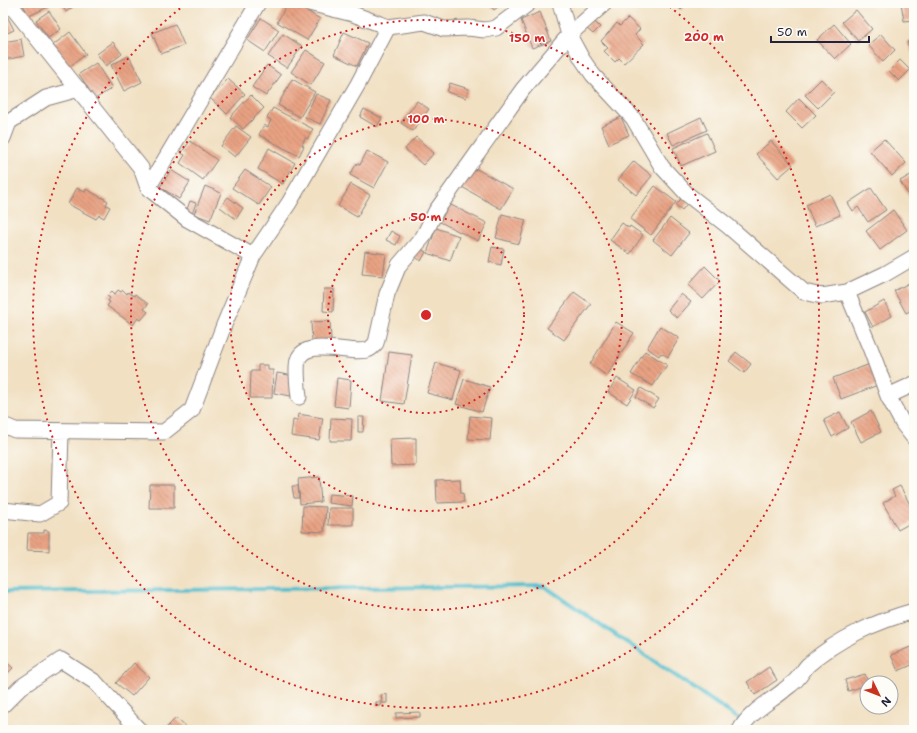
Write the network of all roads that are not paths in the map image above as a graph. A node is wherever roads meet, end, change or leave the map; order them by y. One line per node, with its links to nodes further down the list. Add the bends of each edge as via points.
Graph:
1 (9, 3): 9 (street)
2 (258, 3): 11 (street)
3 (308, 3): 7 (street, via 353,14)
4 (529, 3): 7 (street, via 496,28 485,30 444,29 424,22)
5 (560, 3): 8 (street)
6 (604, 3): 8 (street)
7 (388, 27): 12 (street, via 289,203)
8 (569, 35): 14 (street, via 593,75 633,118 662,166 687,194 804,292 822,296); 17 (street, via 502,116 436,211 423,237 399,265 388,294 376,343 365,351 330,348 310,349 303,353 298,361)
9 (79, 89): 10 (street, via 46,98 9,122); 11 (street, via 141,168)
10 (3, 138)
11 (148, 188): 12 (street, via 187,219)
12 (253, 256): 19 (street, via 192,410 164,432)
13 (914, 257): 14 (street)
14 (847, 292): 16 (street)
15 (914, 384): 16 (street)
16 (888, 396): 20 (street)
17 (299, 397)
18 (3, 425): 19 (street, via 16,430)
19 (61, 431): 21 (street, via 59,503 40,514)
20 (914, 438)
21 (3, 510)
22 (914, 611): 25 (street, via 870,626 833,646 807,666 797,679 751,715)
23 (3, 705): 24 (street, via 22,687 61,660 96,682)
24 (139, 730)
25 (740, 730)

